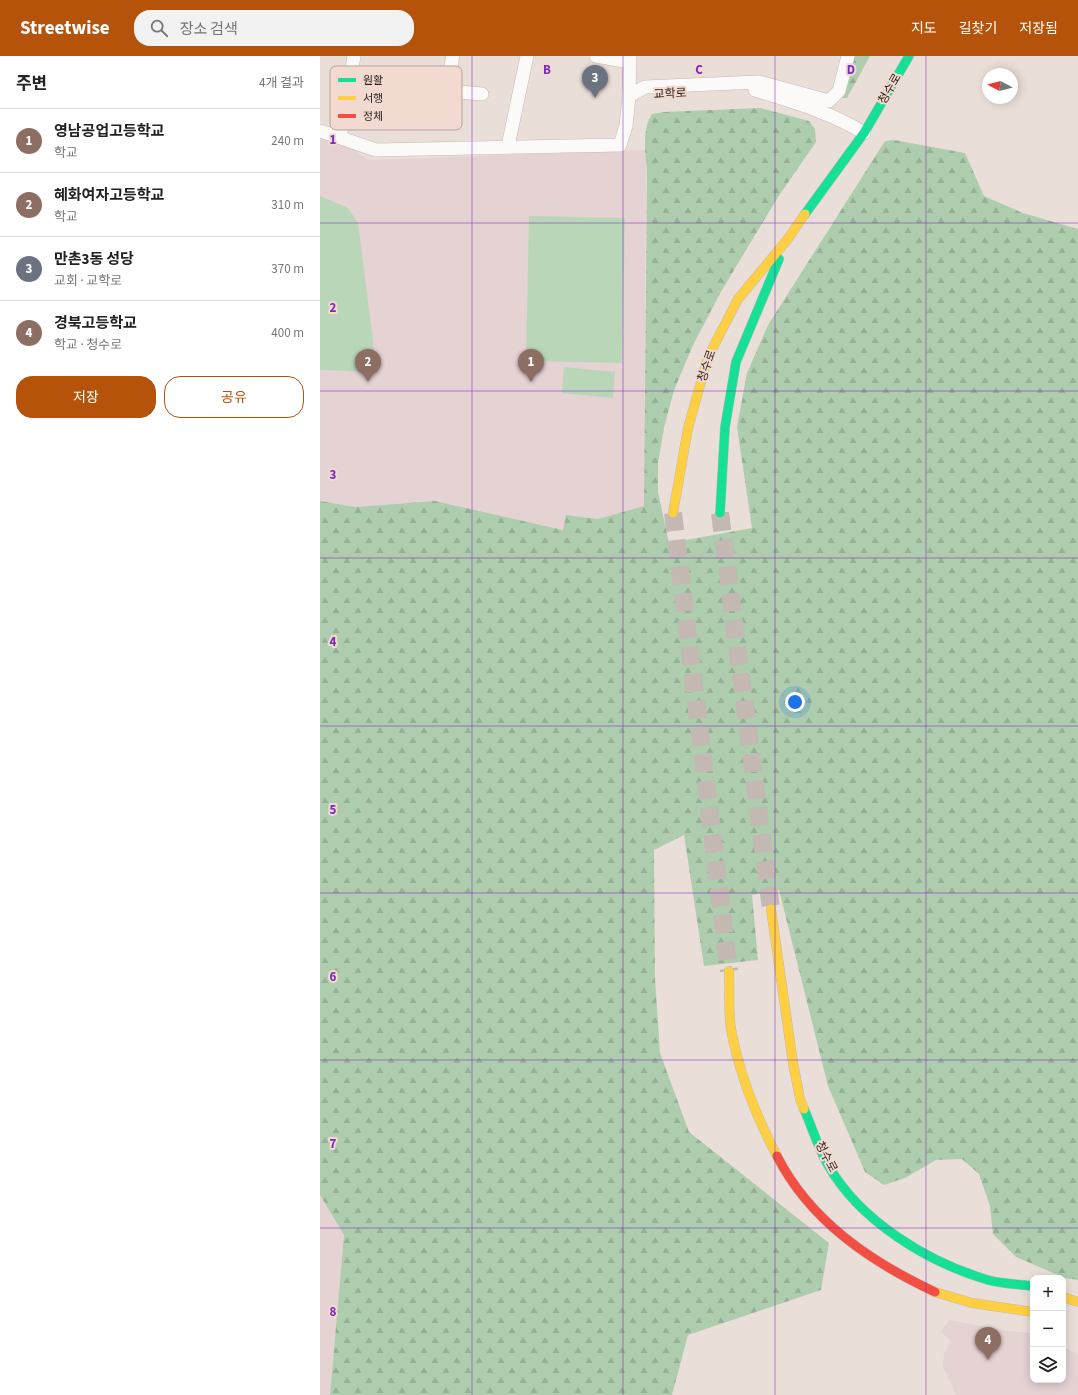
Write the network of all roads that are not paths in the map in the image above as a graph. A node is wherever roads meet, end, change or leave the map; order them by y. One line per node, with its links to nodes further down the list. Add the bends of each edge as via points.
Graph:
1 (354, 56): 8 (street)
2 (453, 56): 9 (street)
3 (527, 56): 17 (street)
4 (596, 56): 7 (street)
5 (848, 56): 12 (street, via 839,91 829,100 759,82 645,87)
6 (909, 56): 15 (main road, 청수로)
7 (629, 59): 12 (street)
8 (352, 66)
9 (451, 66)
10 (462, 92): 11 (street)
11 (482, 94)
12 (629, 96): 15 (street, 교학로, via 754,89 816,109); 17 (street, via 626,126 620,145)
13 (320, 130): 16 (street)
14 (341, 130): 16 (street)
15 (864, 133): 18 (main road, 청수로)
16 (340, 137): 17 (street, via 376,150)
17 (508, 146)
18 (787, 240): 19 (main road, 청수로, via 738,299 708,357 688,428); 20 (main road, 청수로, via 736,362 725,427)
19 (673, 513)
20 (720, 513)
21 (771, 910): 23 (main road, 청수로, via 800,1099 828,1165 851,1196 880,1224 910,1245 941,1263 989,1280)
22 (728, 970): 27 (main road, via 732,1036 744,1078 758,1117 774,1150 805,1199 865,1254 938,1293)
23 (1030, 1286)
24 (1066, 1297): 25 (main road)
25 (1078, 1302): 26 (main road)
26 (1066, 1305)
27 (1030, 1312)

